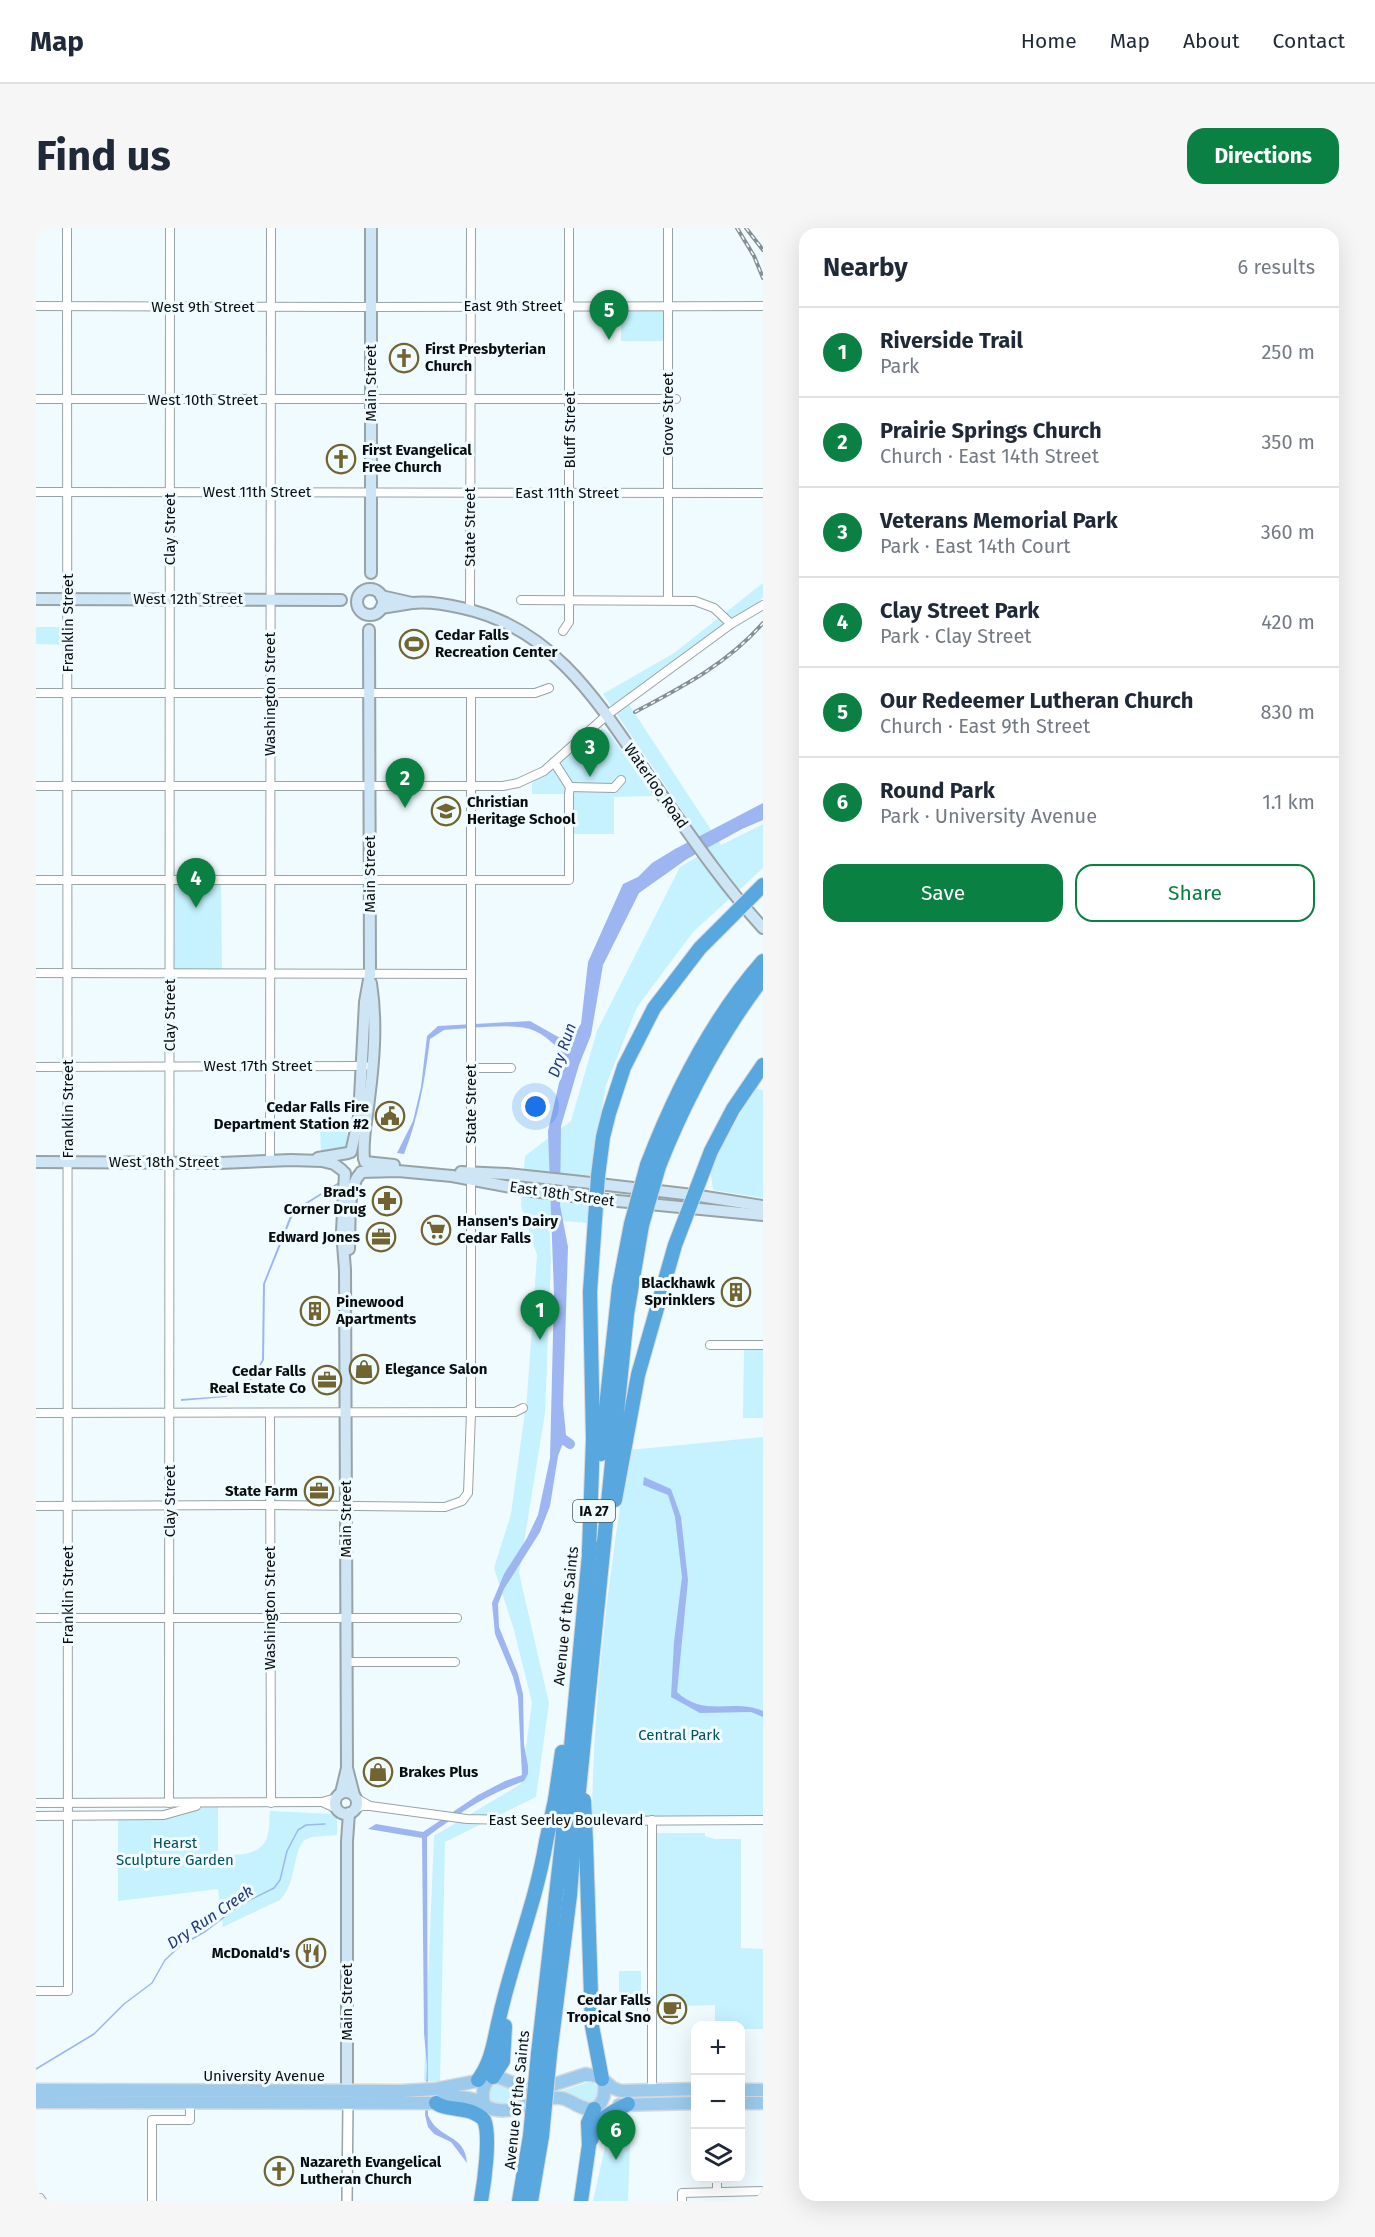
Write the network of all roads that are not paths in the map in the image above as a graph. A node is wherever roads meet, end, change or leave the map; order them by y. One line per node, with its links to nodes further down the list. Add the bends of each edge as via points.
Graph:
1 (67, 228): 9 (street, Franklin Street)
2 (170, 228): 10 (street, Clay Street)
3 (271, 228): 15 (street, Washington Street)
4 (371, 228): 16 (main road, Main Street)
5 (471, 228): 11 (street, State Street)
6 (569, 228): 12 (street, Bluff Street)
7 (668, 228): 13 (street, Grove Street)
8 (36, 306): 9 (street, West 9th Street)
9 (68, 306): 10 (street, West 9th Street); 18 (street, Franklin Street)
10 (170, 306): 15 (street, West 9th Street); 21 (street, Clay Street)
11 (471, 306): 12 (street, East 9th Street); 16 (street, East 9th Street); 24 (street, State Street)
12 (570, 306): 13 (street, East 9th Street); 19 (street, Bluff Street)
13 (668, 306): 14 (street, East 9th Street); 20 (street, Grove Street)
14 (763, 306)
15 (271, 307): 16 (street, West 9th Street); 22 (street, Washington Street)
16 (371, 308): 23 (main road, Main Street)
17 (36, 399): 18 (street, West 10th Street)
18 (68, 399): 21 (street, West 10th Street); 26 (street, Franklin Street)
19 (570, 399): 20 (street, West 10th Street); 24 (street, West 10th Street); 29 (street, Bluff Street)
20 (672, 399): 32 (street, Grove Street)
21 (170, 400): 22 (street, West 10th Street); 30 (street, Clay Street)
22 (271, 400): 23 (street, West 10th Street); 31 (street, Washington Street)
23 (371, 400): 24 (street, West 10th Street); 27 (main road, Main Street)
24 (471, 400): 28 (street, State Street)
25 (36, 492): 26 (street, West 11th Street)
26 (68, 492): 30 (street, West 11th Street); 38 (street, Franklin Street)
27 (371, 492): 28 (street, East 11th Street); 31 (street, West 11th Street); 34 (main road, Main Street)
28 (470, 492): 29 (street, East 11th Street); 49 (street, State Street)
29 (570, 492): 32 (street, East 11th Street); 43 (street, Bluff Street)
30 (170, 493): 31 (street, West 11th Street); 39 (street, Clay Street)
31 (271, 493): 40 (street, Washington Street)
32 (668, 493): 33 (street, East 11th Street); 44 (street, Grove Street)
33 (763, 493)
34 (371, 573): 35 (main road, Main Street); 36 (main road, Main Street)
35 (363, 592): 36 (main road, Waterloo Road); 41 (main road, West 12th Street); 48 (main road, Main Street)
36 (379, 594): 45 (main road, Waterloo Road); 47 (main road)
37 (36, 598): 38 (main road, West 12th Street)
38 (68, 598): 39 (main road, West 12th Street); 55 (street, Franklin Street)
39 (170, 598): 40 (main road, West 12th Street); 56 (street, Clay Street)
40 (270, 599): 41 (main road, West 12th Street); 57 (street, Washington Street)
41 (341, 600): 48 (main road, West 12th Street)
42 (521, 600): 43 (street)
43 (569, 600): 44 (street); 52 (street, Bluff Street, via 569,622)
44 (668, 600): 50 (street, via 695,601 714,608)
45 (412, 603): 47 (main road, Waterloo Road); 49 (main road, Waterloo Road)
46 (763, 604): 50 (street)
47 (380, 609): 48 (main road, Waterloo Road, via 371,615); 51 (main road, Main Street)
48 (360, 610): 51 (main road, Main Street)
49 (470, 610): 60 (main road, Waterloo Road, via 509,623 545,648 579,680)
50 (731, 624): 60 (street)
51 (369, 630): 58 (main road, Main Street)
52 (563, 630)
53 (549, 688): 59 (street, via 535,693)
54 (36, 693): 55 (street)
55 (68, 693): 56 (street); 64 (street, Franklin Street)
56 (170, 693): 57 (street); 65 (street, Clay Street)
57 (270, 693): 58 (street); 67 (street, Washington Street)
58 (370, 693): 59 (street); 68 (main road, Main Street)
59 (471, 693): 66 (street, State Street)
60 (607, 715): 61 (street); 77 (main road, Waterloo Road)
61 (554, 762): 66 (street, via 518,783); 69 (street)
62 (621, 780): 69 (street, via 614,788)
63 (36, 786): 64 (street)
64 (68, 786): 65 (street); 71 (street, Franklin Street)
65 (170, 786): 67 (street); 72 (street, Clay Street)
66 (471, 786): 68 (street); 75 (street, State Street)
67 (270, 787): 68 (street); 73 (street, Washington Street)
68 (370, 787): 74 (main road, Main Street)
69 (570, 787): 75 (street, via 569,880)
70 (36, 880): 71 (street)
71 (68, 880): 72 (street); 81 (street, Franklin Street)
72 (170, 880): 73 (street); 82 (street, Clay Street)
73 (270, 880): 74 (street); 83 (street, Washington Street)
74 (370, 880): 75 (street); 84 (main road, Main Street)
75 (471, 880): 85 (street, State Street)
76 (763, 885): 77 (highway)
77 (742, 904): 78 (main road, Waterloo Road); 103 (highway, via 687,964 643,1028 615,1092 603,1137)
78 (763, 928)
79 (761, 969): 109 (highway, Avenue of the Saints / IA 27, bridge, via 653,1166)
80 (36, 973): 81 (street)
81 (68, 973): 82 (street); 88 (street, Franklin Street)
82 (170, 973): 83 (street); 89 (street, Clay Street)
83 (270, 974): 84 (street); 90 (street, Washington Street)
84 (370, 974): 85 (street); 91 (main road, Main Street, via 374,1003)
85 (471, 974): 92 (street, State Street)
86 (763, 1065): 104 (highway, via 721,1130)
87 (36, 1066): 88 (street, West 17th Street)
88 (68, 1066): 89 (street, West 17th Street); 98 (street, Franklin Street)
89 (170, 1066): 90 (street, West 17th Street); 99 (street, Clay Street)
90 (270, 1066): 91 (street, West 17th Street); 95 (street, Washington Street)
91 (367, 1066): 94 (main road, Main Street); 100 (main road, Main Street)
92 (471, 1068): 93 (street); 102 (street, State Street)
93 (511, 1068)
94 (350, 1153): 96 (main road, West 18th Street); 100 (main road, via 359,1154); 101 (main road, via 341,1162)
95 (270, 1160): 96 (main road, West 18th Street); 99 (main road, West 18th Street)
96 (291, 1160): 101 (main road, West 18th Street, via 322,1161)
97 (36, 1162): 98 (main road, West 18th Street)
98 (68, 1162): 99 (main road, West 18th Street); 115 (street, Franklin Street)
99 (170, 1162): 117 (street, Clay Street)
100 (363, 1167): 101 (main road, via 352,1176); 102 (main road, East 18th Street); 110 (main road, Main Street, via 352,1189)
101 (343, 1171): 110 (main road, Main Street)
102 (471, 1177): 103 (main road, East 18th Street, via 507,1174); 105 (main road, East 18th Street, via 532,1191); 116 (street, State Street)
103 (598, 1184): 104 (main road, East 18th Street); 105 (highway)
104 (693, 1195): 106 (main road, East 18th Street); 107 (highway)
105 (597, 1199): 107 (main road, East 18th Street); 125 (highway, via 590,1292 593,1439)
106 (763, 1206)
107 (688, 1209): 108 (main road, East 18th Street); 126 (highway, via 638,1375)
108 (763, 1215)
109 (637, 1224): 125 (highway, Avenue of the Saints / IA 27, via 619,1287); 126 (highway, Avenue of the Saints / IA 27)
110 (345, 1270): 119 (main road, Main Street)
111 (710, 1345): 112 (street)
112 (763, 1345)
113 (523, 1408): 116 (street, via 515,1412)
114 (36, 1413): 115 (street)
115 (68, 1413): 117 (street); 120 (street, Franklin Street)
116 (471, 1413): 119 (street); 123 (street, State Street, via 470,1487 462,1501 452,1506)
117 (170, 1414): 118 (street); 121 (street, Clay Street)
118 (270, 1414): 119 (street); 122 (street, Washington Street)
119 (346, 1414): 123 (main road, Main Street)
120 (68, 1499): 121 (street); 124 (street); 128 (street, Franklin Street)
121 (170, 1505): 122 (street); 129 (street, Clay Street)
122 (270, 1505): 123 (street); 131 (street, Washington Street)
123 (346, 1505): 132 (main road, Main Street)
124 (36, 1506)
125 (589, 1552): 135 (highway, Avenue of the Saints / IA 27, via 577,1670)
126 (601, 1567): 135 (highway, Avenue of the Saints / IA 27, via 589,1693 589,1746)
127 (36, 1618): 128 (street)
128 (68, 1618): 129 (street); 137 (street, Franklin Street)
129 (170, 1618): 131 (street); 138 (street, Clay Street)
130 (457, 1618): 132 (street)
131 (270, 1619): 132 (street); 140 (street, Washington Street)
132 (346, 1619): 133 (main road, Main Street)
133 (346, 1662): 134 (street); 141 (main road, Main Street)
134 (455, 1662)
135 (571, 1800): 146 (highway, bridge); 146 (highway, Avenue of the Saints / IA 27, bridge); 148 (highway, bridge, via 546,1842 539,1883 507,1991 503,2061)
136 (36, 1803): 137 (street)
137 (68, 1803): 138 (street); 143 (street, Franklin Street)
138 (169, 1803): 139 (street)
139 (218, 1803): 140 (street, East Seerley Boulevard); 143 (street, via 164,1815)
140 (271, 1803): 141 (street, East Seerley Boulevard)
141 (346, 1803): 145 (street, East Seerley Boulevard, via 495,1821); 155 (main road, Main Street)
142 (36, 1816): 143 (street)
143 (68, 1816): 147 (street, Franklin Street, via 68,1991)
144 (763, 1820): 145 (street, East Seerley Boulevard)
145 (652, 1821): 150 (street)
146 (574, 1843): 149 (highway, via 591,2026); 166 (highway, Avenue of the Saints / IA 27, bridge)
147 (36, 1991)
148 (487, 2078): 149 (main road, University Avenue, via 504,2078 528,2089 540,2089 586,2074); 156 (main road, University Avenue); 162 (main road)
149 (603, 2080): 150 (main road, University Avenue, via 621,2091); 164 (main road, via 604,2096)
150 (652, 2089): 151 (main road, University Avenue)
151 (691, 2089)
152 (36, 2090): 155 (main road, University Avenue)
153 (745, 2090): 154 (main road)
154 (763, 2090)
155 (347, 2097): 156 (main road, University Avenue); 156 (main road, University Avenue, via 422,2090); 159 (main road, University Avenue); 173 (street)
156 (431, 2099): 162 (main road, University Avenue, via 460,2097); 165 (highway, via 440,2107 463,2109)
157 (36, 2102): 159 (main road, University Avenue)
158 (760, 2102): 161 (main road)
159 (190, 2103): 172 (street, via 190,2120 152,2120)
160 (691, 2103): 163 (main road, University Avenue)
161 (745, 2103)
162 (484, 2104): 164 (main road, University Avenue, via 497,2111 560,2098 582,2108); 165 (highway)
163 (628, 2104): 164 (main road, University Avenue); 167 (highway, via 600,2121)
164 (595, 2108): 167 (highway, via 588,2123)
165 (484, 2120): 174 (highway, via 487,2148)
166 (536, 2136): 175 (highway, Avenue of the Saints / IA 27); 176 (highway, Avenue of the Saints / IA 27)
167 (589, 2145): 177 (highway)
168 (717, 2183): 169 (street)
169 (717, 2191): 170 (street); 171 (street)
170 (763, 2191)
171 (682, 2197)
172 (152, 2201)
173 (347, 2201)
174 (481, 2201)
175 (519, 2201)
176 (531, 2201)
177 (581, 2201)

